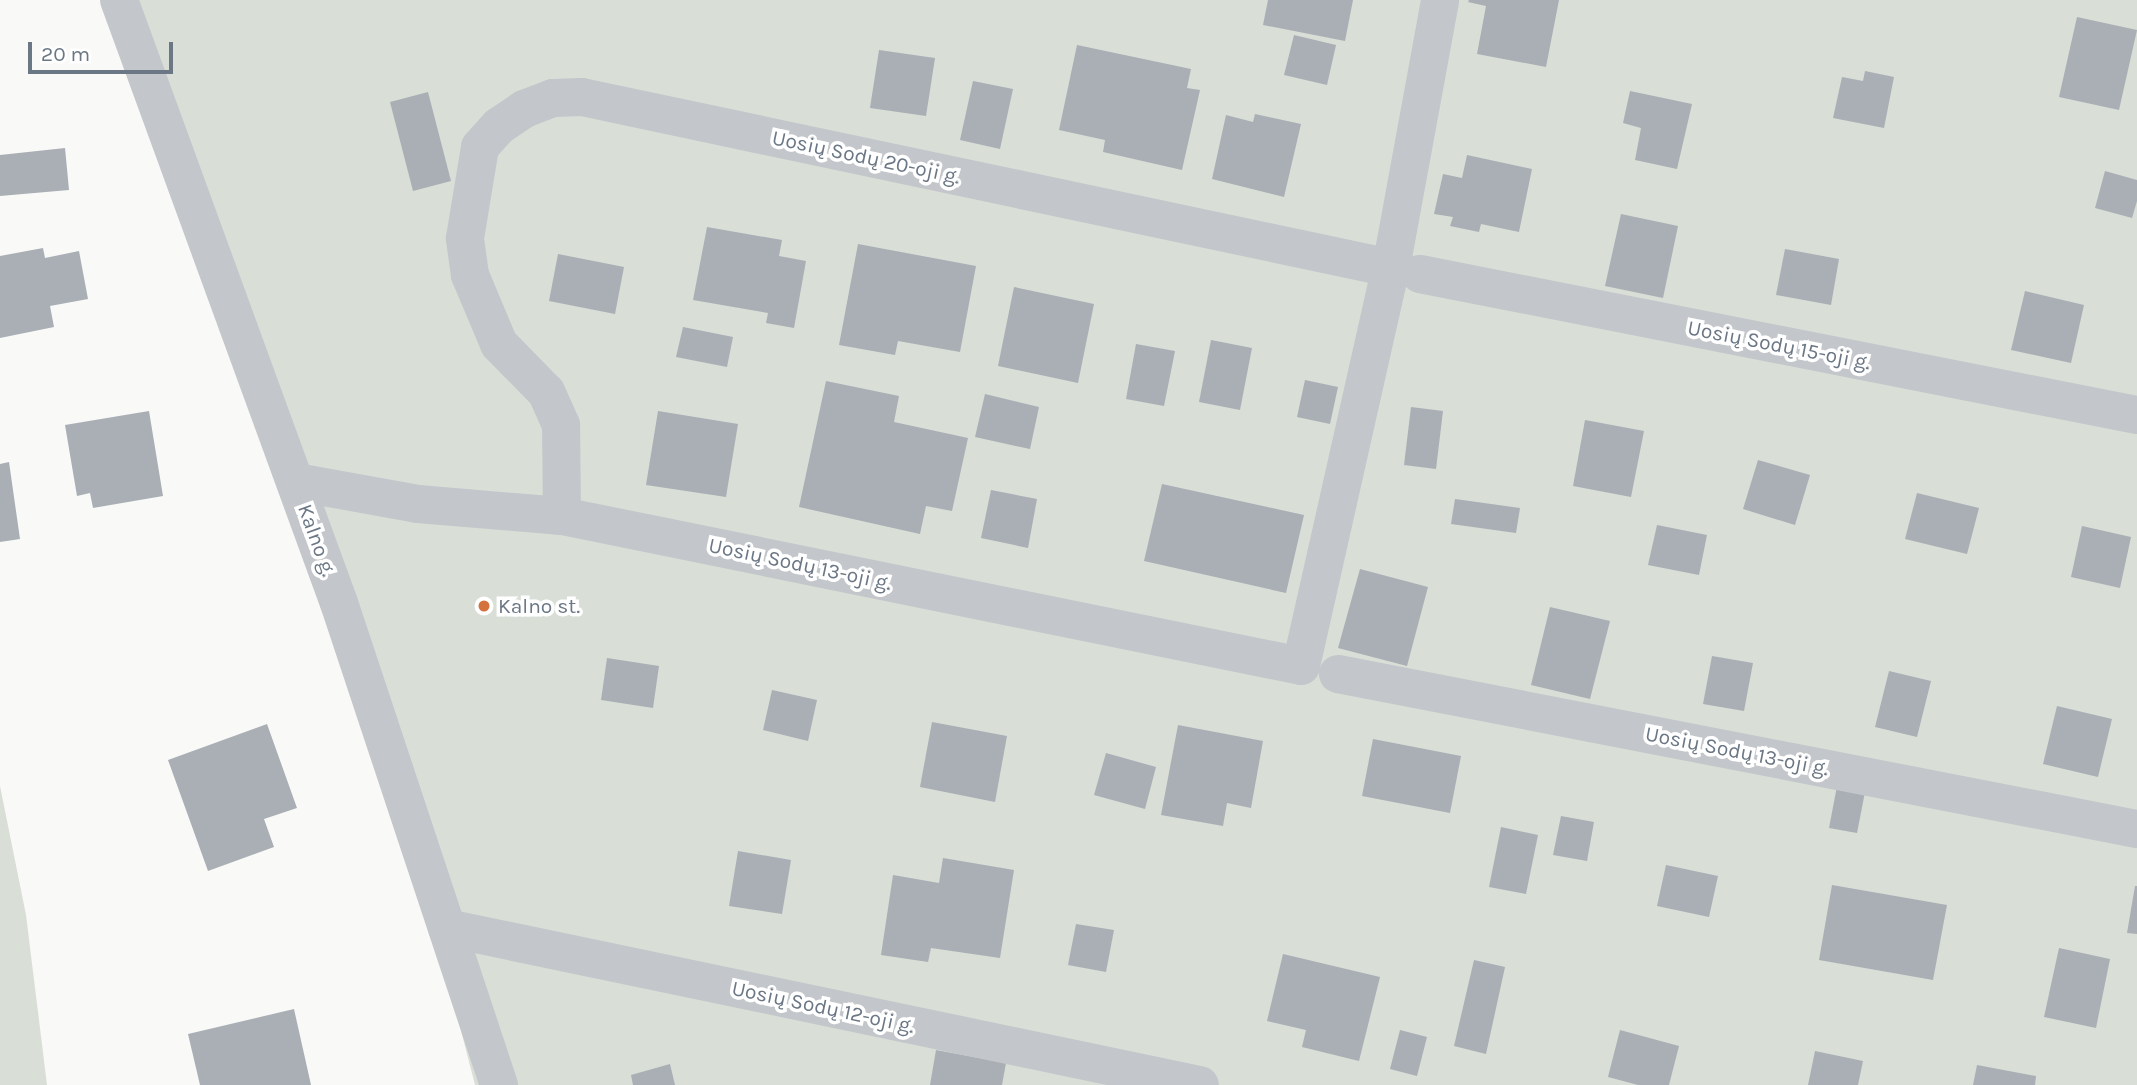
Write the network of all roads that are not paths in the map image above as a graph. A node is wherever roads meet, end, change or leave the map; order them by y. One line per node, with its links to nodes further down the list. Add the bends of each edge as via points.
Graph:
1 (119, 0): 5 (street, Kalno g.)
2 (1440, 0): 3 (street)
3 (1405, 271): 4 (street, Uosių Sodų 15-oji g.); 6 (street, Uosių Sodų 20-oji g., via 582,97 553,98 524,109 480,147 465,238 470,275 499,344 546,392 561,425); 7 (street)
4 (2137, 415)
5 (296, 482): 6 (street, Uosių Sodų 13-oji g., via 418,504); 9 (street, Kalno g.)
6 (562, 516): 7 (street, Uosių Sodų 13-oji g.)
7 (1320, 670): 8 (street, Uosių Sodų 13-oji g.)
8 (2137, 829)
9 (447, 928): 10 (street, Kalno g.); 11 (street, Uosių Sodų 12-oji g.)
10 (499, 1085)
11 (1200, 1085)

